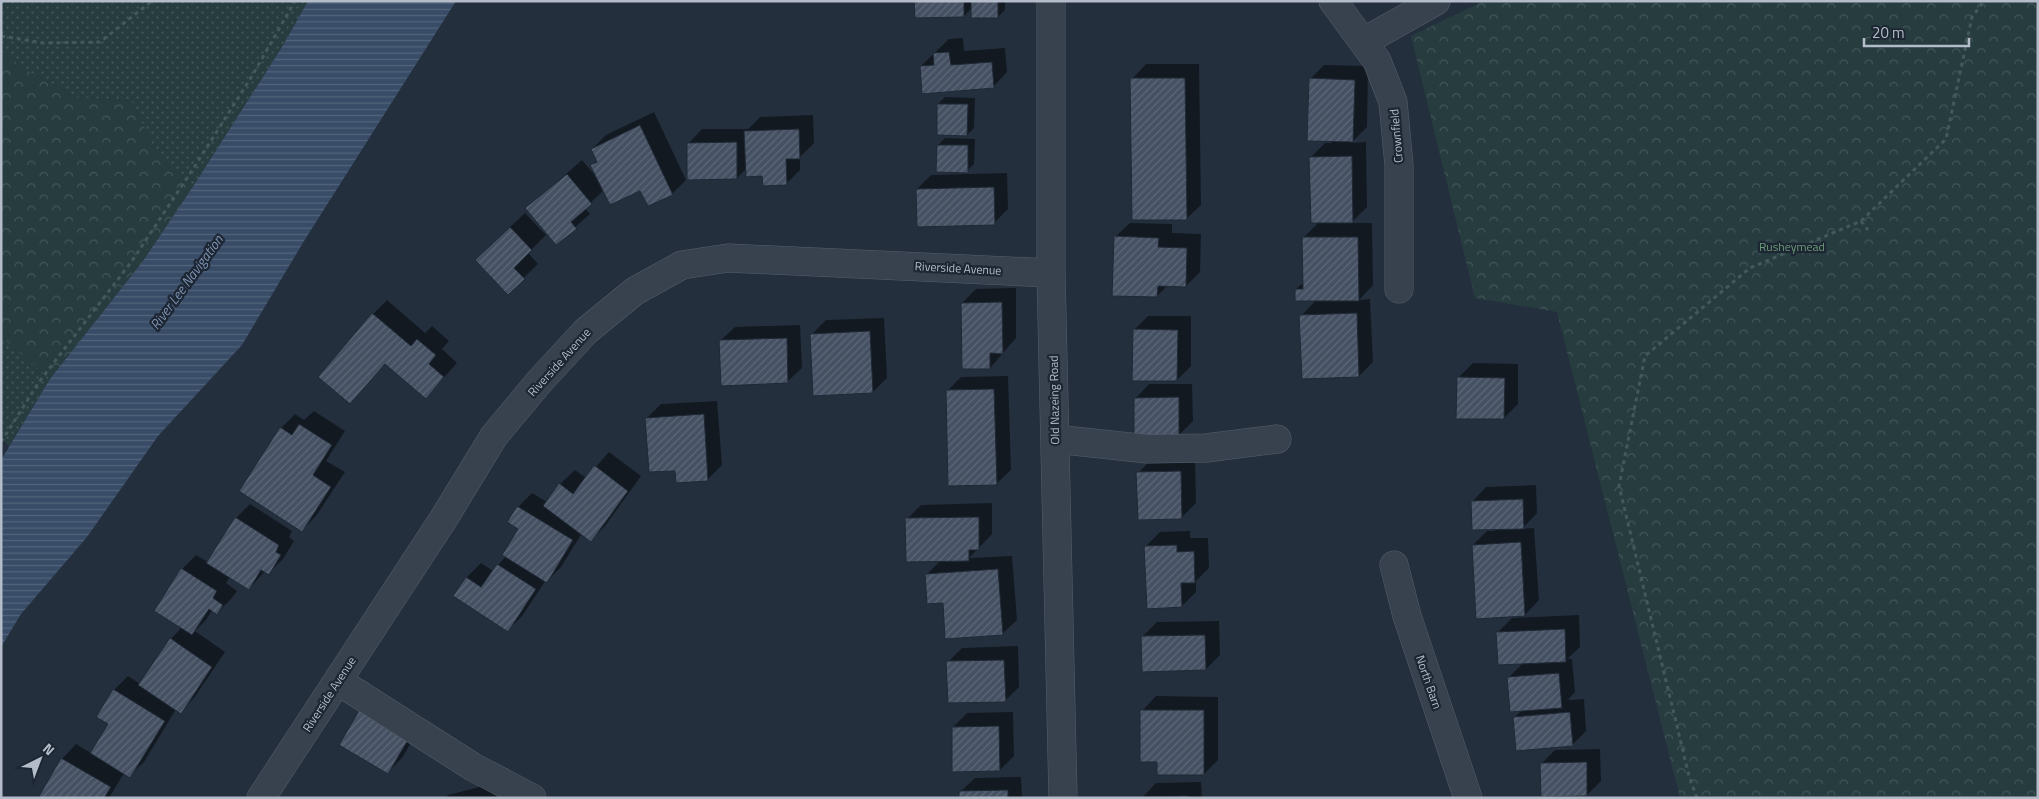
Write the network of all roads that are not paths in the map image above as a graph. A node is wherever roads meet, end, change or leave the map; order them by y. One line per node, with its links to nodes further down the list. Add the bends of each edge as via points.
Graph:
1 (1051, 1): 5 (street, Old Nazeing Road)
2 (1333, 1): 4 (street, Crownfield)
3 (1436, 1): 4 (street)
4 (1363, 42): 6 (street, Crownfield, via 1377,61 1393,102 1399,165)
5 (1051, 272): 7 (street, Old Nazeing Road); 10 (street, Riverside Avenue, via 728,258 682,265 635,291 586,331 494,436)
6 (1399, 289)
7 (1055, 439): 8 (street, via 1148,449 1206,448); 13 (street, Old Nazeing Road)
8 (1277, 439)
9 (1394, 565): 14 (street, North Barn, via 1407,616)
10 (338, 681): 11 (street, Riverside Avenue); 12 (street, via 473,767)
11 (262, 798)
12 (532, 798)
13 (1063, 798)
14 (1468, 798)

